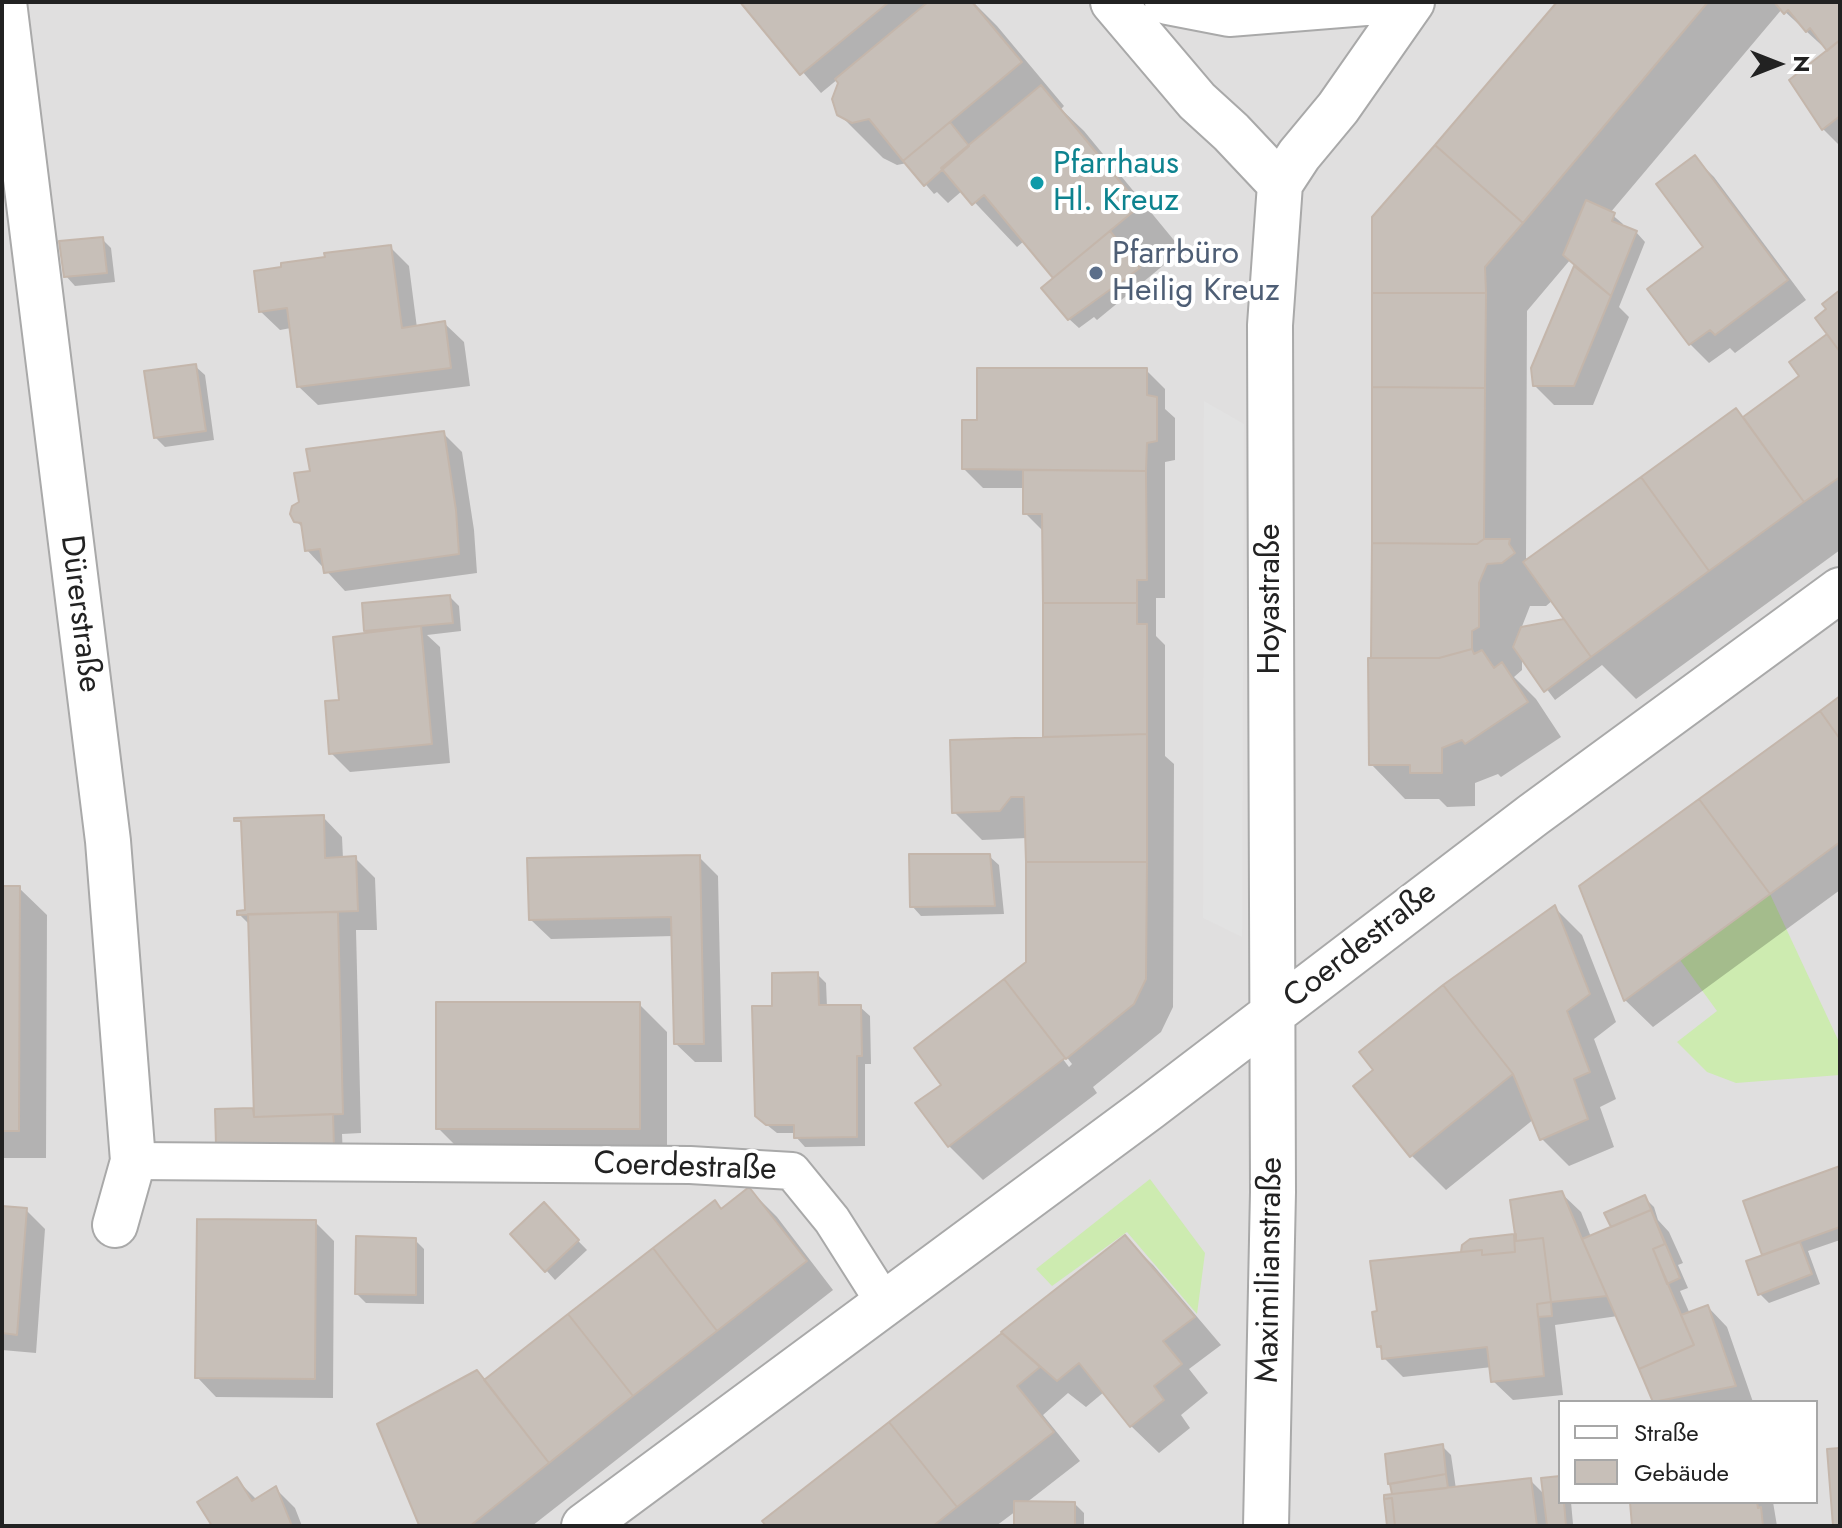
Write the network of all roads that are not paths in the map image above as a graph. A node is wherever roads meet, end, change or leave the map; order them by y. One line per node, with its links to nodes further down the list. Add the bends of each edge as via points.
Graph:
1 (4, 2): 9 (street, Dürerstraße, via 108,841)
2 (1113, 2): 6 (street, via 1197,101)
3 (1167, 2): 4 (street, via 1229,14)
4 (1378, 2)
5 (1412, 2): 6 (street)
6 (1280, 184): 8 (street, Hoyastraße, via 1270,325)
7 (1840, 590): 8 (street, Coerdestraße, via 1419,900)
8 (1273, 1015): 11 (street, Coerdestraße); 13 (street, Maximilianstraße)
9 (133, 1161): 10 (street, Dürerstraße); 11 (lane, Coerdestraße, via 690,1165 792,1171 832,1220)
10 (115, 1225)
11 (884, 1302): 12 (street, Coerdestraße)
12 (584, 1526)
13 (1266, 1526)

